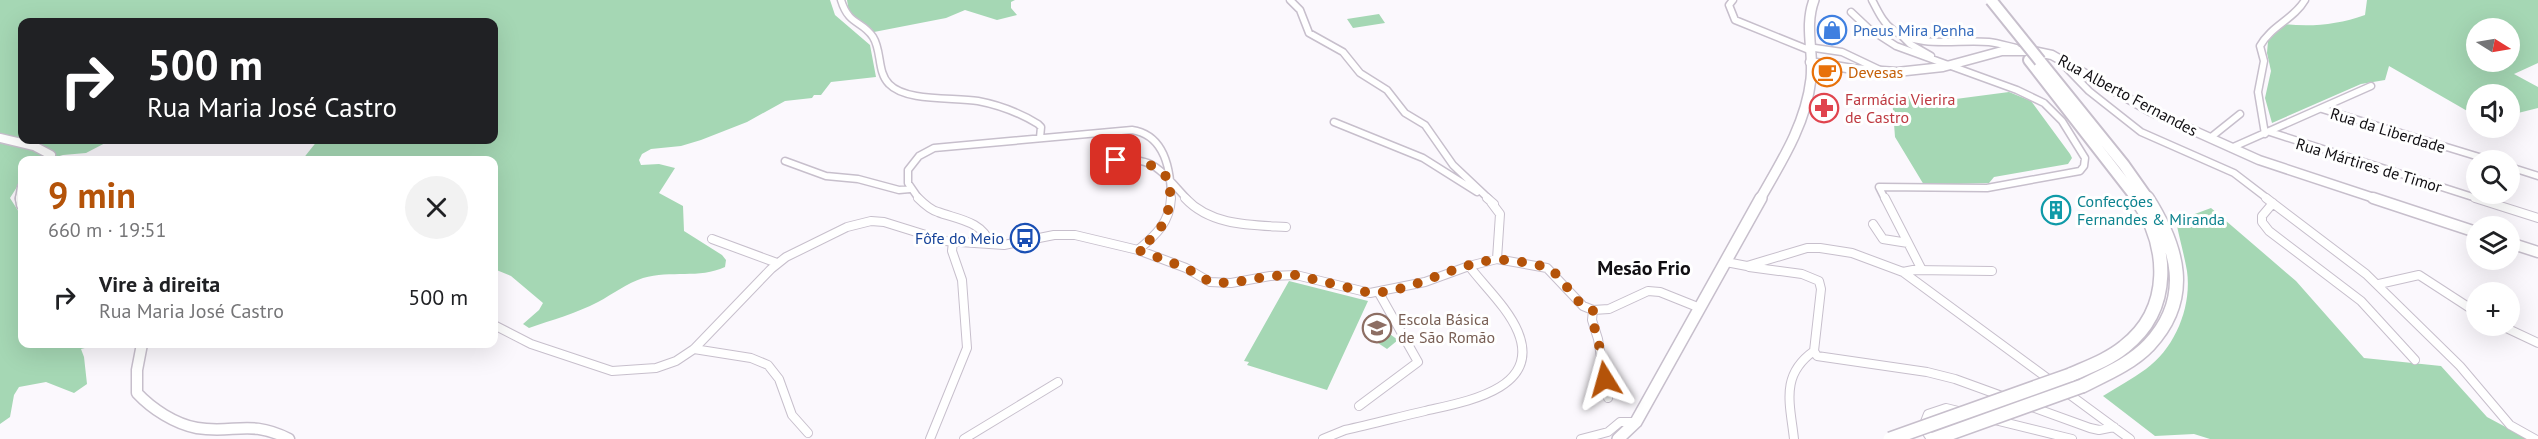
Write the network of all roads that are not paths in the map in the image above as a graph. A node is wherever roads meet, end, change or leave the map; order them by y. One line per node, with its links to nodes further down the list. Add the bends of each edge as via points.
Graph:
1 (841, 0): 27 (street, via 844,14 875,40 886,81 896,90 997,107 1038,124)
2 (1290, 0): 41 (street, via 1300,10 1309,33 1343,52 1360,74 1387,90 1405,113 1425,125 1445,156)
3 (1733, 0): 11 (street, via 1729,5 1735,20)
4 (1814, 0): 11 (main road, via 1806,21)
5 (1872, 0): 10 (street, via 1887,28)
6 (1981, 0): 14 (highway)
7 (1991, 0): 14 (highway, bridge)
8 (2305, 0): 25 (street, via 2298,11 2265,33 2260,46 2264,61 2258,92)
9 (1851, 12): 16 (street, via 1890,43)
10 (1903, 37): 12 (street, via 1990,42); 16 (street)
11 (1808, 46): 15 (main road); 17 (street, via 1842,52)
12 (2016, 48): 13 (main road, Rua Alberto Fernandes); 16 (main road, Rua Alberto Fernandes)
13 (2052, 55): 18 (main road, Rua Alberto Fernandes); 19 (street)
14 (2035, 61): 86 (highway, bridge, via 2144,209 2163,263 2160,298 2137,334 2110,356 2070,375); 87 (highway, bridge, via 2145,193 2164,225 2177,265 2170,311 2149,344 2131,359 2082,386)
15 (1810, 62): 17 (main road, Rua Alberto Fernandes); 54 (main road, via 1806,103 1794,140)
16 (1949, 66): 17 (main road, Rua Alberto Fernandes, via 1924,71); 48 (street, via 2027,94 2052,109 2085,158 2084,166 2080,171 1987,188 1879,187)
17 (1882, 71)
18 (2090, 76): 19 (street, via 2079,74); 21 (street, via 2086,85); 28 (main road, Rua Alberto Fernandes, via 2151,111)
19 (2078, 79): 21 (street)
20 (2371, 86): 22 (street)
21 (2089, 91): 40 (street, via 2141,132 2218,164)
22 (2322, 109): 25 (street); 32 (street, Rua da Liberdade)
23 (2240, 114): 28 (street)
24 (1334, 123): 41 (street, via 1423,158)
25 (2267, 133): 31 (street); 42 (street, Rua Mártires de Timor)
26 (0, 138): 29 (main road)
27 (1040, 138): 38 (street, via 1124,129 1141,131 1155,140); 39 (street, via 934,148 909,167)
28 (2210, 138): 31 (main road, Rua Alberto Fernandes)
29 (18, 142)
30 (26, 144): 33 (main road)
31 (2231, 148): 45 (main road, Rua Alberto Fernandes, via 2284,170)
32 (2466, 153)
33 (50, 156)
34 (785, 161): 39 (street, via 826,176)
35 (1102, 161): 38 (street, via 1140,160 1156,167)
36 (2520, 170): 37 (street)
37 (2538, 176)
38 (1170, 180): 44 (street, via 1193,207 1208,216); 51 (street, via 1169,214)
39 (910, 189): 49 (street, via 932,210 962,219 987,235)
40 (2273, 203): 61 (street); 72 (street, via 2262,216 2269,231 2361,301)
41 (1494, 204): 53 (street, via 1501,225)
42 (2538, 218)
43 (1873, 224): 48 (street, via 1883,239)
44 (1286, 227)
45 (2466, 229)
46 (712, 239): 55 (street)
47 (953, 242): 49 (street); 55 (street, via 871,221 847,227); 80 (street, via 952,252 962,280 967,348)
48 (1908, 243): 58 (street)
49 (990, 244): 51 (street, via 1065,234)
50 (2520, 246): 52 (main road)
51 (1138, 250): 62 (street, via 1186,268 1210,282 1296,275)
52 (2538, 252)
53 (1497, 260): 56 (street); 65 (street, via 1547,268 1583,306)
54 (1726, 262): 57 (street); 64 (main road)
55 (777, 263): 70 (street)
56 (1469, 266): 62 (street); 82 (street, via 1521,338 1523,352 1515,375 1486,396 1345,430)
57 (1747, 266): 60 (street, via 1807,248 1820,248 1852,254); 71 (street, via 1802,274 1819,281)
58 (1922, 270): 59 (street); 60 (street)
59 (1992, 271)
60 (1903, 272): 77 (street)
61 (2379, 284): 63 (street, via 2419,275); 90 (street, via 2460,366 2510,425)
62 (1379, 293): 75 (street, via 1418,362)
63 (2466, 306)
64 (1700, 308): 65 (street, via 1648,291 1609,309); 76 (main road)
65 (1593, 310): 74 (street)
66 (498, 327): 70 (street, via 531,344 612,371 656,368)
67 (2520, 334): 68 (street)
68 (2538, 343)
69 (141, 348): 79 (main road, via 136,393 149,406 199,428 255,427)
70 (694, 349): 78 (street, via 761,360 772,367 788,407)
71 (1814, 351): 77 (street, via 1825,358 1955,378 2090,428); 85 (street, via 1804,356 1791,374)
72 (2415, 360)
73 (1058, 382): 81 (street)
74 (1608, 398)
75 (1359, 406)
76 (1636, 422): 83 (street, via 1620,422 1608,432); 84 (main road)
77 (2114, 427): 89 (street)
78 (808, 432)
79 (289, 439)
80 (930, 439)
81 (964, 439)
82 (1323, 439)
83 (1581, 439)
84 (1618, 439)
85 (1794, 439)
86 (1890, 439)
87 (1932, 439): 88 (street, via 1923,427 1928,414 1946,408)
88 (2072, 439)
89 (2130, 439)
90 (2535, 439)

